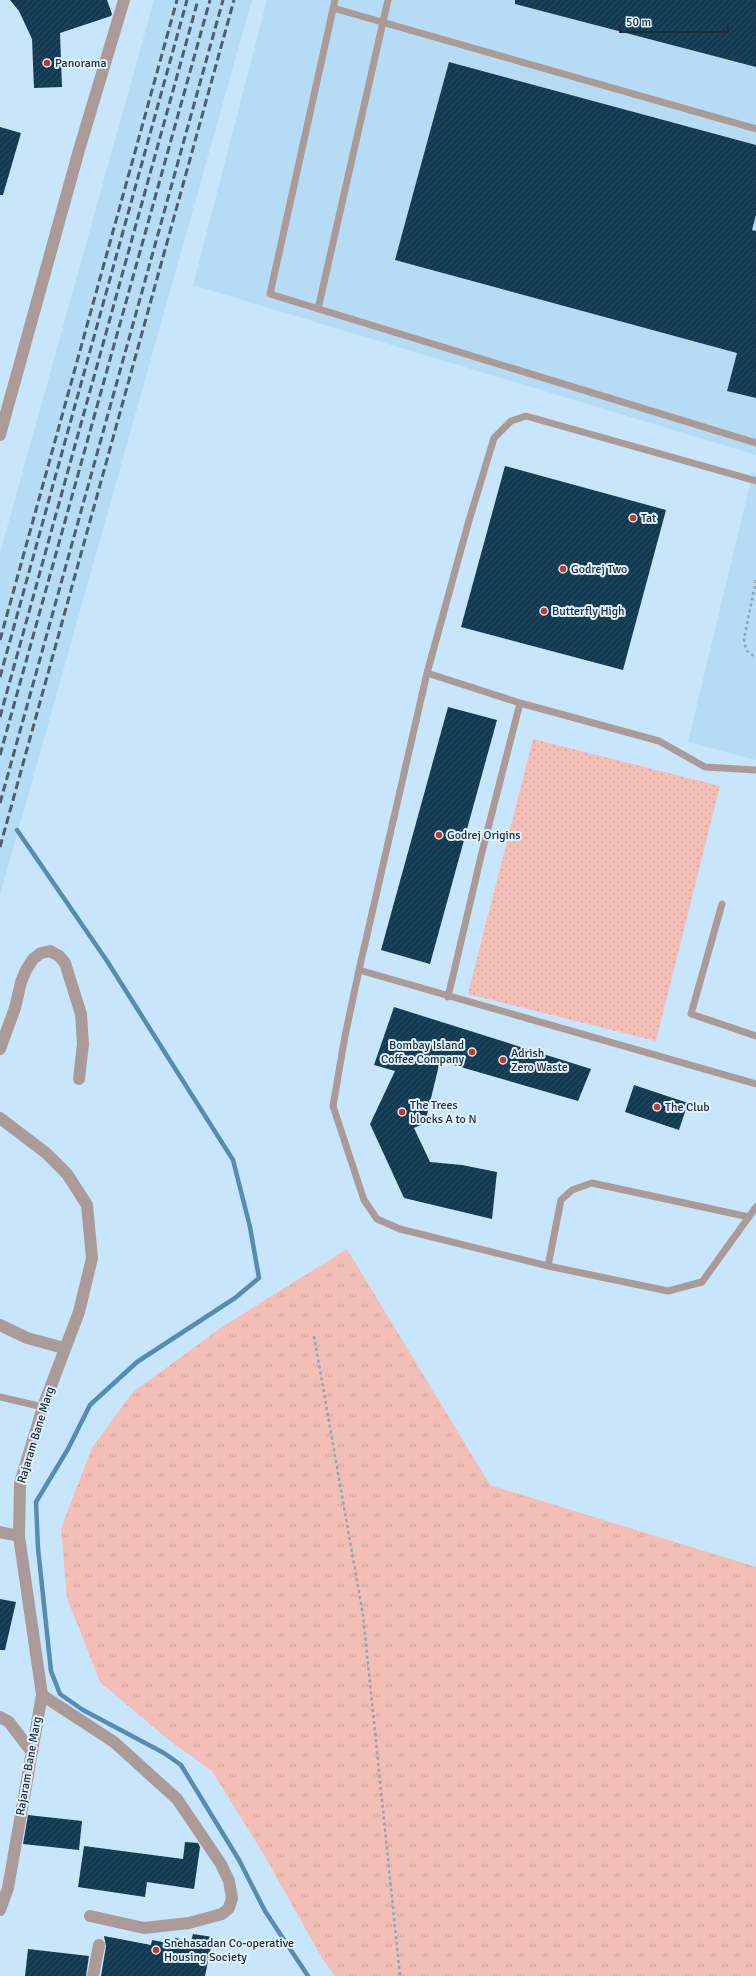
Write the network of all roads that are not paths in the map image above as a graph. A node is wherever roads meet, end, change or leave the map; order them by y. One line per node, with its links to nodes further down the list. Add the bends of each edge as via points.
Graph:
1 (124, 0): 8 (street)
2 (335, 0): 4 (lane)
3 (388, 0): 5 (lane)
4 (333, 8): 5 (lane); 7 (lane, via 270,294)
5 (382, 21): 6 (lane); 7 (lane)
6 (756, 129)
7 (318, 309): 9 (lane)
8 (0, 434)
9 (756, 443)
10 (756, 481): 11 (lane, via 526,416 511,421 494,438)
11 (427, 674): 12 (lane); 15 (lane)
12 (520, 703): 13 (lane, via 659,741 705,767); 16 (lane)
13 (756, 770)
14 (722, 904): 17 (lane, via 691,1014)
15 (359, 970): 16 (lane); 24 (lane, via 333,1106 364,1200 377,1219 400,1229)
16 (448, 997): 20 (lane)
17 (756, 1036)
18 (0, 1049): 19 (street, via 26,970 33,959 41,953 50,951 65,963 81,1014 83,1044)
19 (79, 1079)
20 (756, 1084)
21 (0, 1118): 26 (street, Rajaram Bane Marg, via 46,1153 67,1174 87,1205 92,1258 79,1312)
22 (756, 1207): 23 (lane)
23 (749, 1217): 24 (lane, via 702,1282 668,1291); 24 (lane, via 592,1184 572,1190 561,1200)
24 (548, 1266)
25 (0, 1325): 26 (street, via 27,1338)
26 (64, 1348): 28 (street, Rajaram Bane Marg)
27 (0, 1397): 28 (lane)
28 (43, 1407): 30 (street, Rajaram Bane Marg, via 20,1483)
29 (0, 1532): 30 (street)
30 (19, 1536): 31 (street, Rajaram Bane Marg)
31 (42, 1695): 33 (street, Rajaram Bane Marg); 35 (street, via 114,1742 177,1799 222,1864 229,1881 232,1898 229,1908 222,1914 189,1923 144,1928)
32 (0, 1717): 33 (street, via 9,1722)
33 (32, 1752): 34 (street, Rajaram Bane Marg, via 8,1888)
34 (0, 1910)
35 (90, 1916)
36 (99, 1945): 37 (street)
37 (93, 1976)

